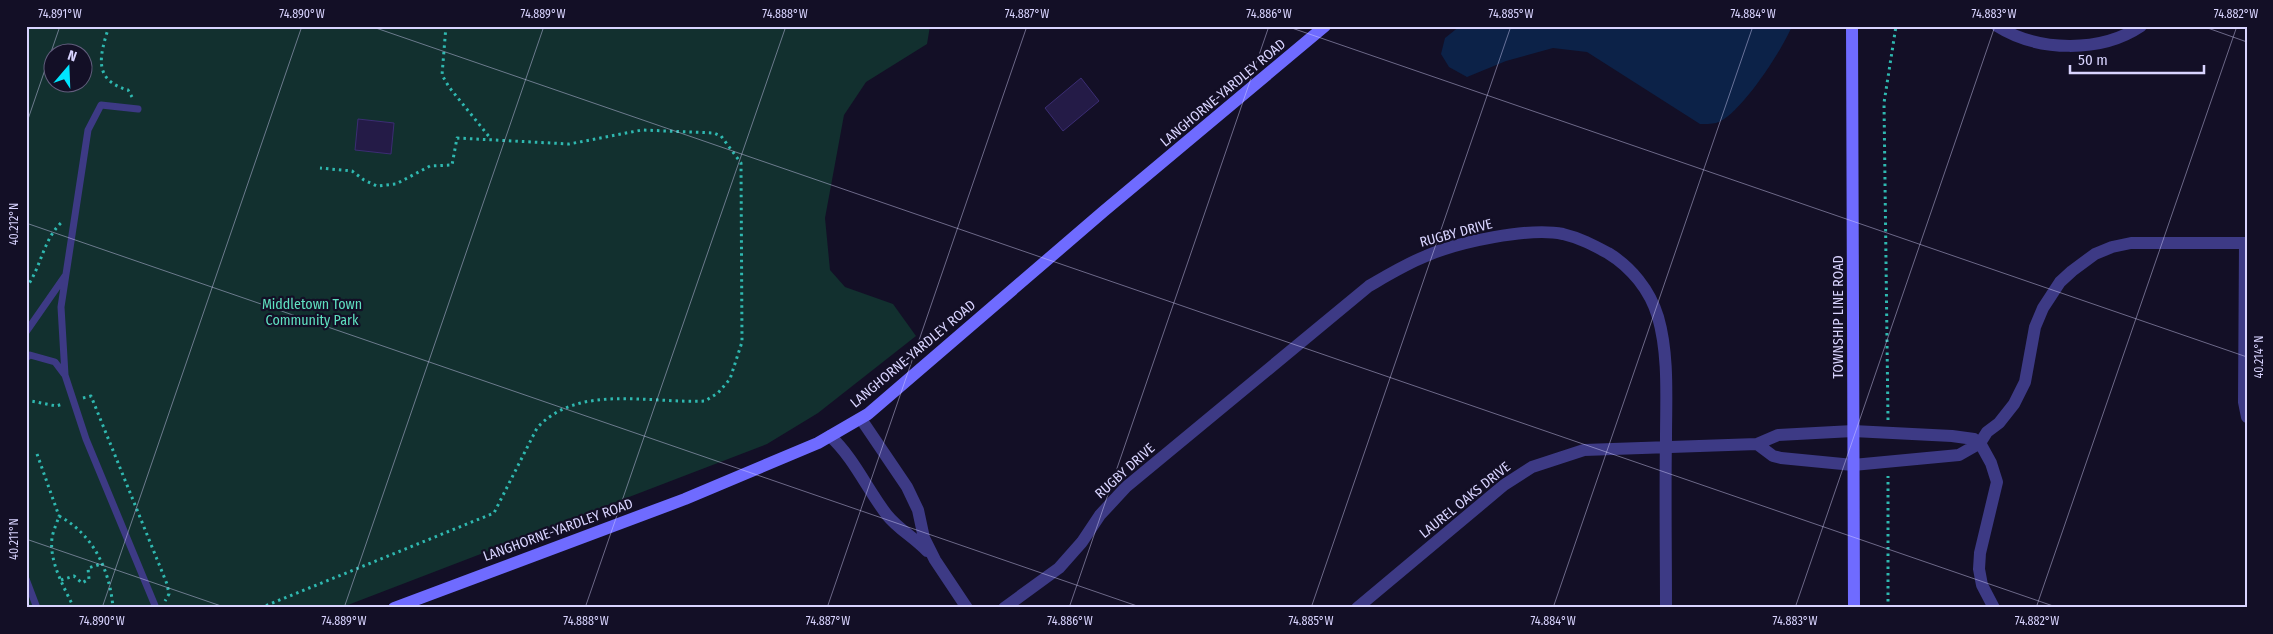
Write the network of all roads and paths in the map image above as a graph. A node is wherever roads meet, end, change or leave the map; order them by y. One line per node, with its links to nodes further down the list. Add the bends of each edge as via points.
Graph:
1 (109, 26): 8 (path, via 99,63 114,86 128,90)
2 (446, 26): 9 (path, via 442,75)
3 (1325, 26): 19 (main road, LANGHORNE-YARDLEY ROAD)
4 (1852, 26): 20 (main road, TOWNSHIP LINE ROAD)
5 (1896, 26): 21 (path, via 1884,103)
6 (1997, 26): 7 (street, via 2034,42 2081,46 2120,38)
7 (2141, 26)
8 (138, 109): 11 (lane, via 101,105 88,130)
9 (491, 139): 10 (path, via 457,138 452,166 430,166 396,184 377,186 352,171); 38 (path, via 569,144 642,130 721,136 741,163 742,342 730,379 718,393 705,401 609,399 585,402 560,411 537,428 494,513)
10 (320, 168)
11 (77, 208): 13 (lane); 14 (path, via 53,231)
12 (2246, 242): 18 (street, via 2244,402); 23 (street, via 2131,243 2096,254 2072,271 2060,282 2034,327 2025,382 2014,404 1986,432)
13 (67, 274): 15 (lane); 17 (lane, via 61,307)
14 (26, 288)
15 (26, 332)
16 (26, 358): 17 (lane, via 30,355 55,362)
17 (65, 375): 37 (lane, via 86,439)
18 (2247, 416)
19 (861, 418): 22 (main road, LANGHORNE-YARDLEY ROAD); 30 (street, via 907,488)
20 (1853, 431): 21 (street, LAUREL OAKS DRIVE); 24 (street, LAUREL OAKS DRIVE, via 1778,435); 28 (main road, TOWNSHIP LINE ROAD)
21 (1888, 432): 23 (street, LAUREL OAKS DRIVE, via 1952,436)
22 (830, 436): 30 (street, via 848,456 888,516); 39 (main road, LANGHORNE-YARDLEY ROAD, via 685,499)
23 (1980, 443): 27 (street, via 1959,455); 46 (street, via 1997,482 1979,570 1982,585)
24 (1757, 444): 25 (street, LAUREL OAKS DRIVE); 28 (street, via 1781,458)
25 (1666, 447): 41 (street, RUGBY DRIVE, via 1664,346 1658,317 1649,296 1622,262 1588,242 1544,232 1510,235 1459,246 1401,267 1369,286 1126,487 1059,568); 42 (street, LAUREL OAKS DRIVE, via 1584,450 1532,467 1504,485); 43 (street, RUGBY DRIVE)
26 (37, 454): 29 (path)
27 (1888, 462): 28 (street); 45 (path)
28 (1853, 465): 44 (main road, TOWNSHIP LINE ROAD)
29 (59, 516): 31 (path, via 88,538); 33 (path, via 52,538)
30 (935, 560): 40 (street)
31 (101, 564): 33 (path, via 88,568 90,579 82,583 74,576); 36 (path, via 112,592)
32 (26, 579): 34 (lane)
33 (61, 580): 35 (path)
34 (37, 608)
35 (74, 608)
36 (113, 608)
37 (156, 608)
38 (260, 608)
39 (394, 608)
40 (967, 608)
41 (1004, 608)
42 (1357, 608)
43 (1666, 608)
44 (1854, 608)
45 (1888, 608)
46 (1994, 608)

